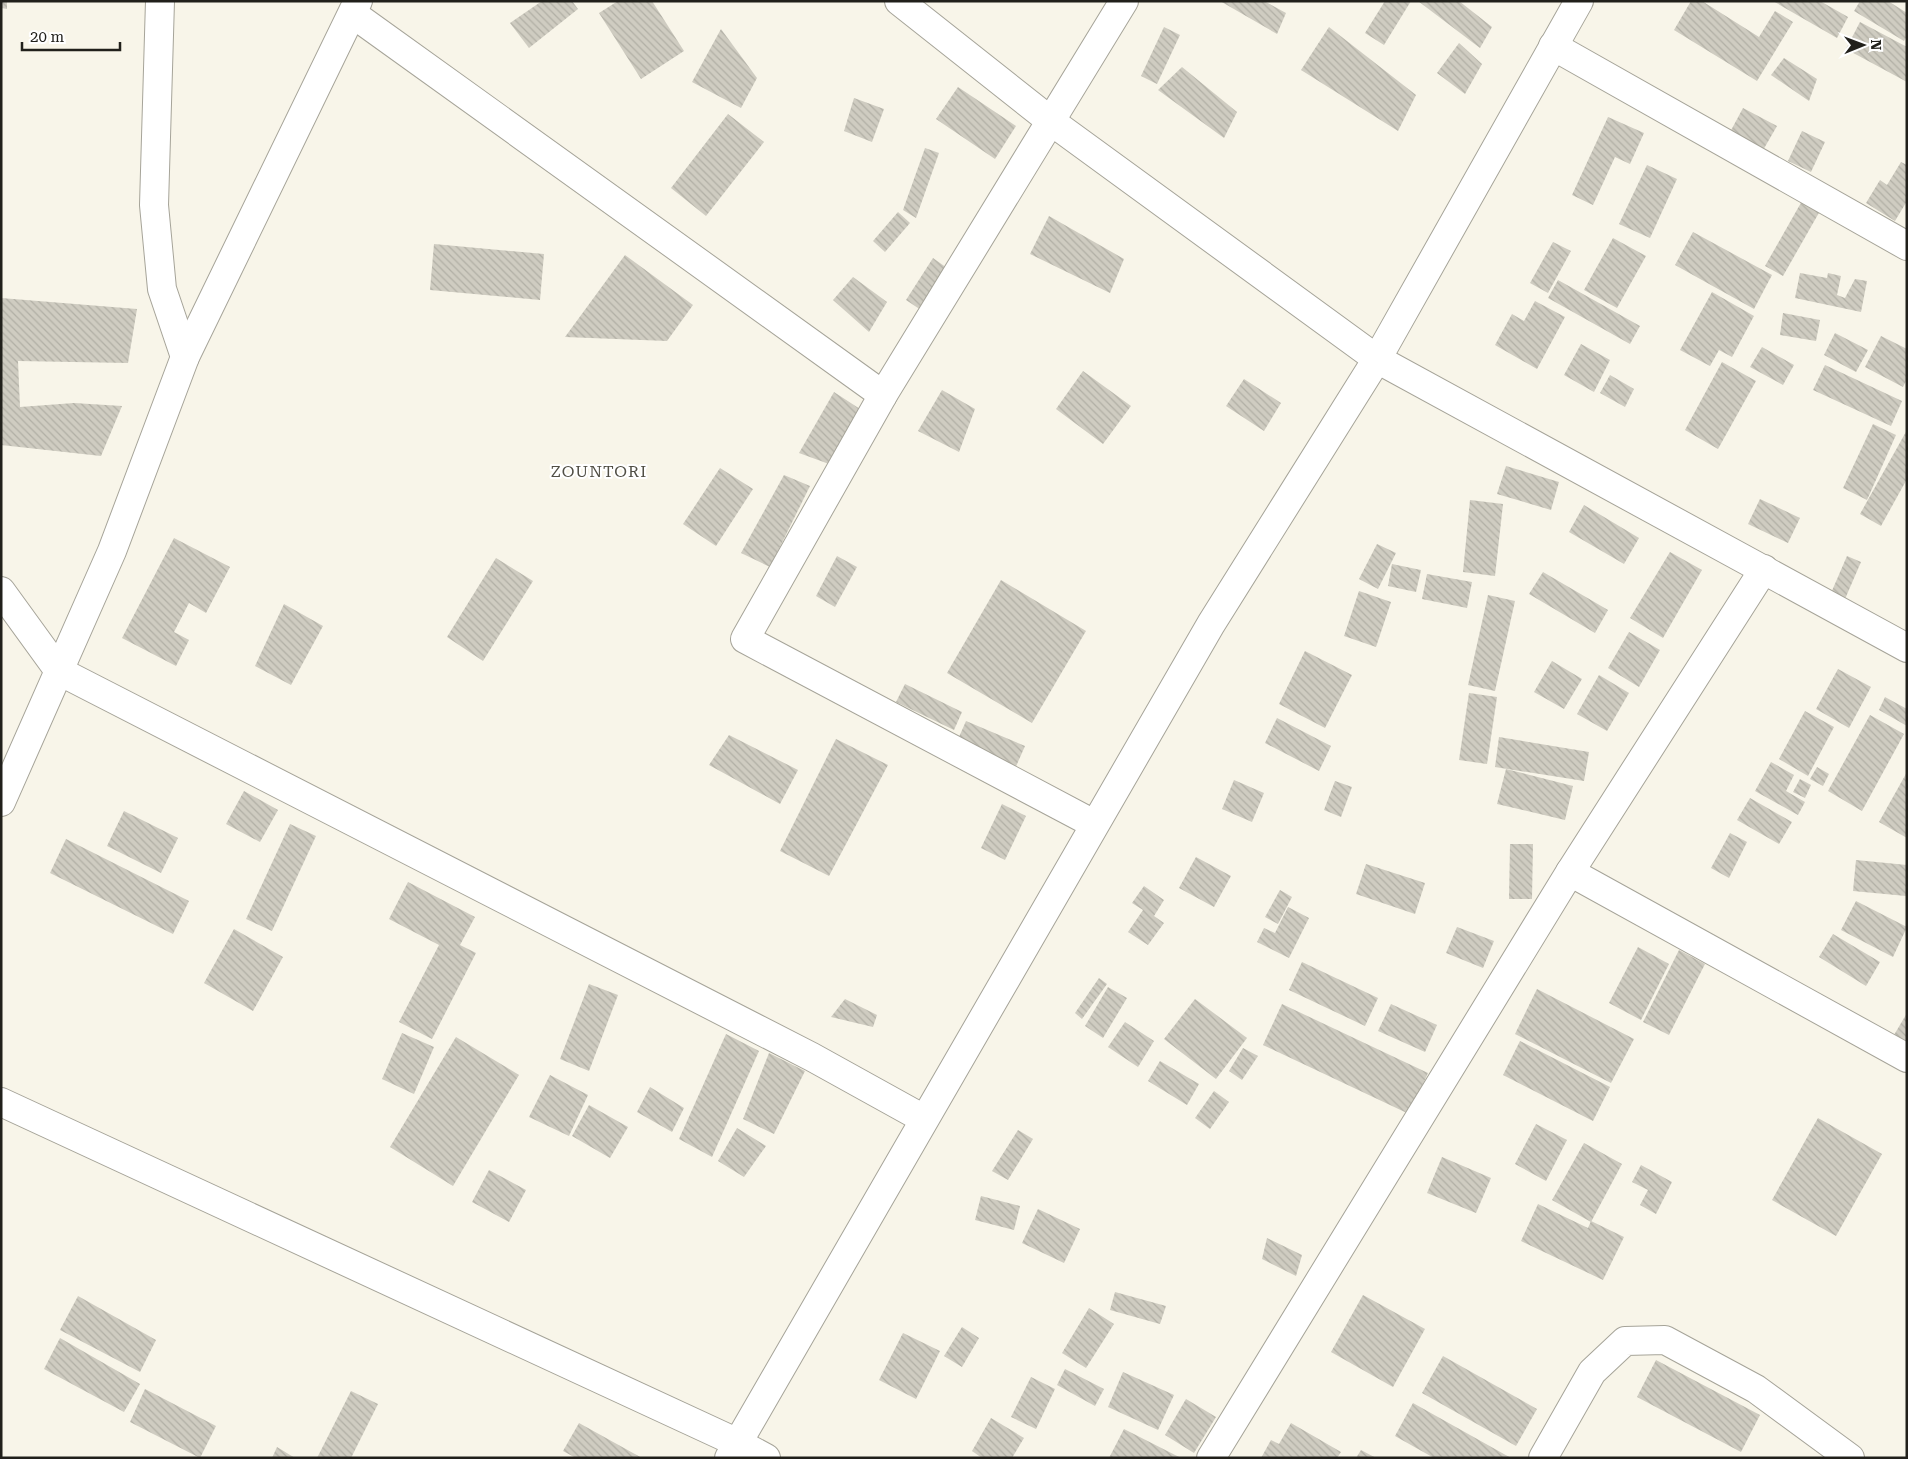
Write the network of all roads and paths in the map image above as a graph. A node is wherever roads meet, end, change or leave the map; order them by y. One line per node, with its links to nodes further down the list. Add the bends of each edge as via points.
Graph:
1 (160, 1): 9 (street, via 154,205 162,289)
2 (899, 1): 7 (street)
3 (1124, 1): 7 (street)
4 (1579, 1): 6 (street)
5 (356, 8): 9 (street); 11 (street)
6 (1554, 46): 8 (street); 10 (street)
7 (1052, 122): 10 (street); 11 (street)
8 (1907, 246)
9 (185, 357): 15 (street, via 112,551)
10 (1377, 359): 12 (street); 18 (street, via 1210,624)
11 (883, 395): 18 (street, via 745,639)
12 (1764, 569): 14 (street); 19 (street)
13 (1, 592): 15 (street)
14 (1907, 648)
15 (58, 671): 16 (street); 22 (street, via 803,1053)
16 (8, 773): 17 (street)
17 (1, 802)
18 (1094, 824): 22 (street)
19 (1570, 872): 20 (street); 25 (street)
20 (1907, 1058)
21 (1, 1102): 23 (street)
22 (924, 1119): 23 (street)
23 (733, 1450): 24 (street)
24 (766, 1458)
25 (1211, 1458)
26 (1543, 1458): 27 (street, via 1592,1372 1625,1341 1665,1340 1756,1389)
27 (1850, 1458)

